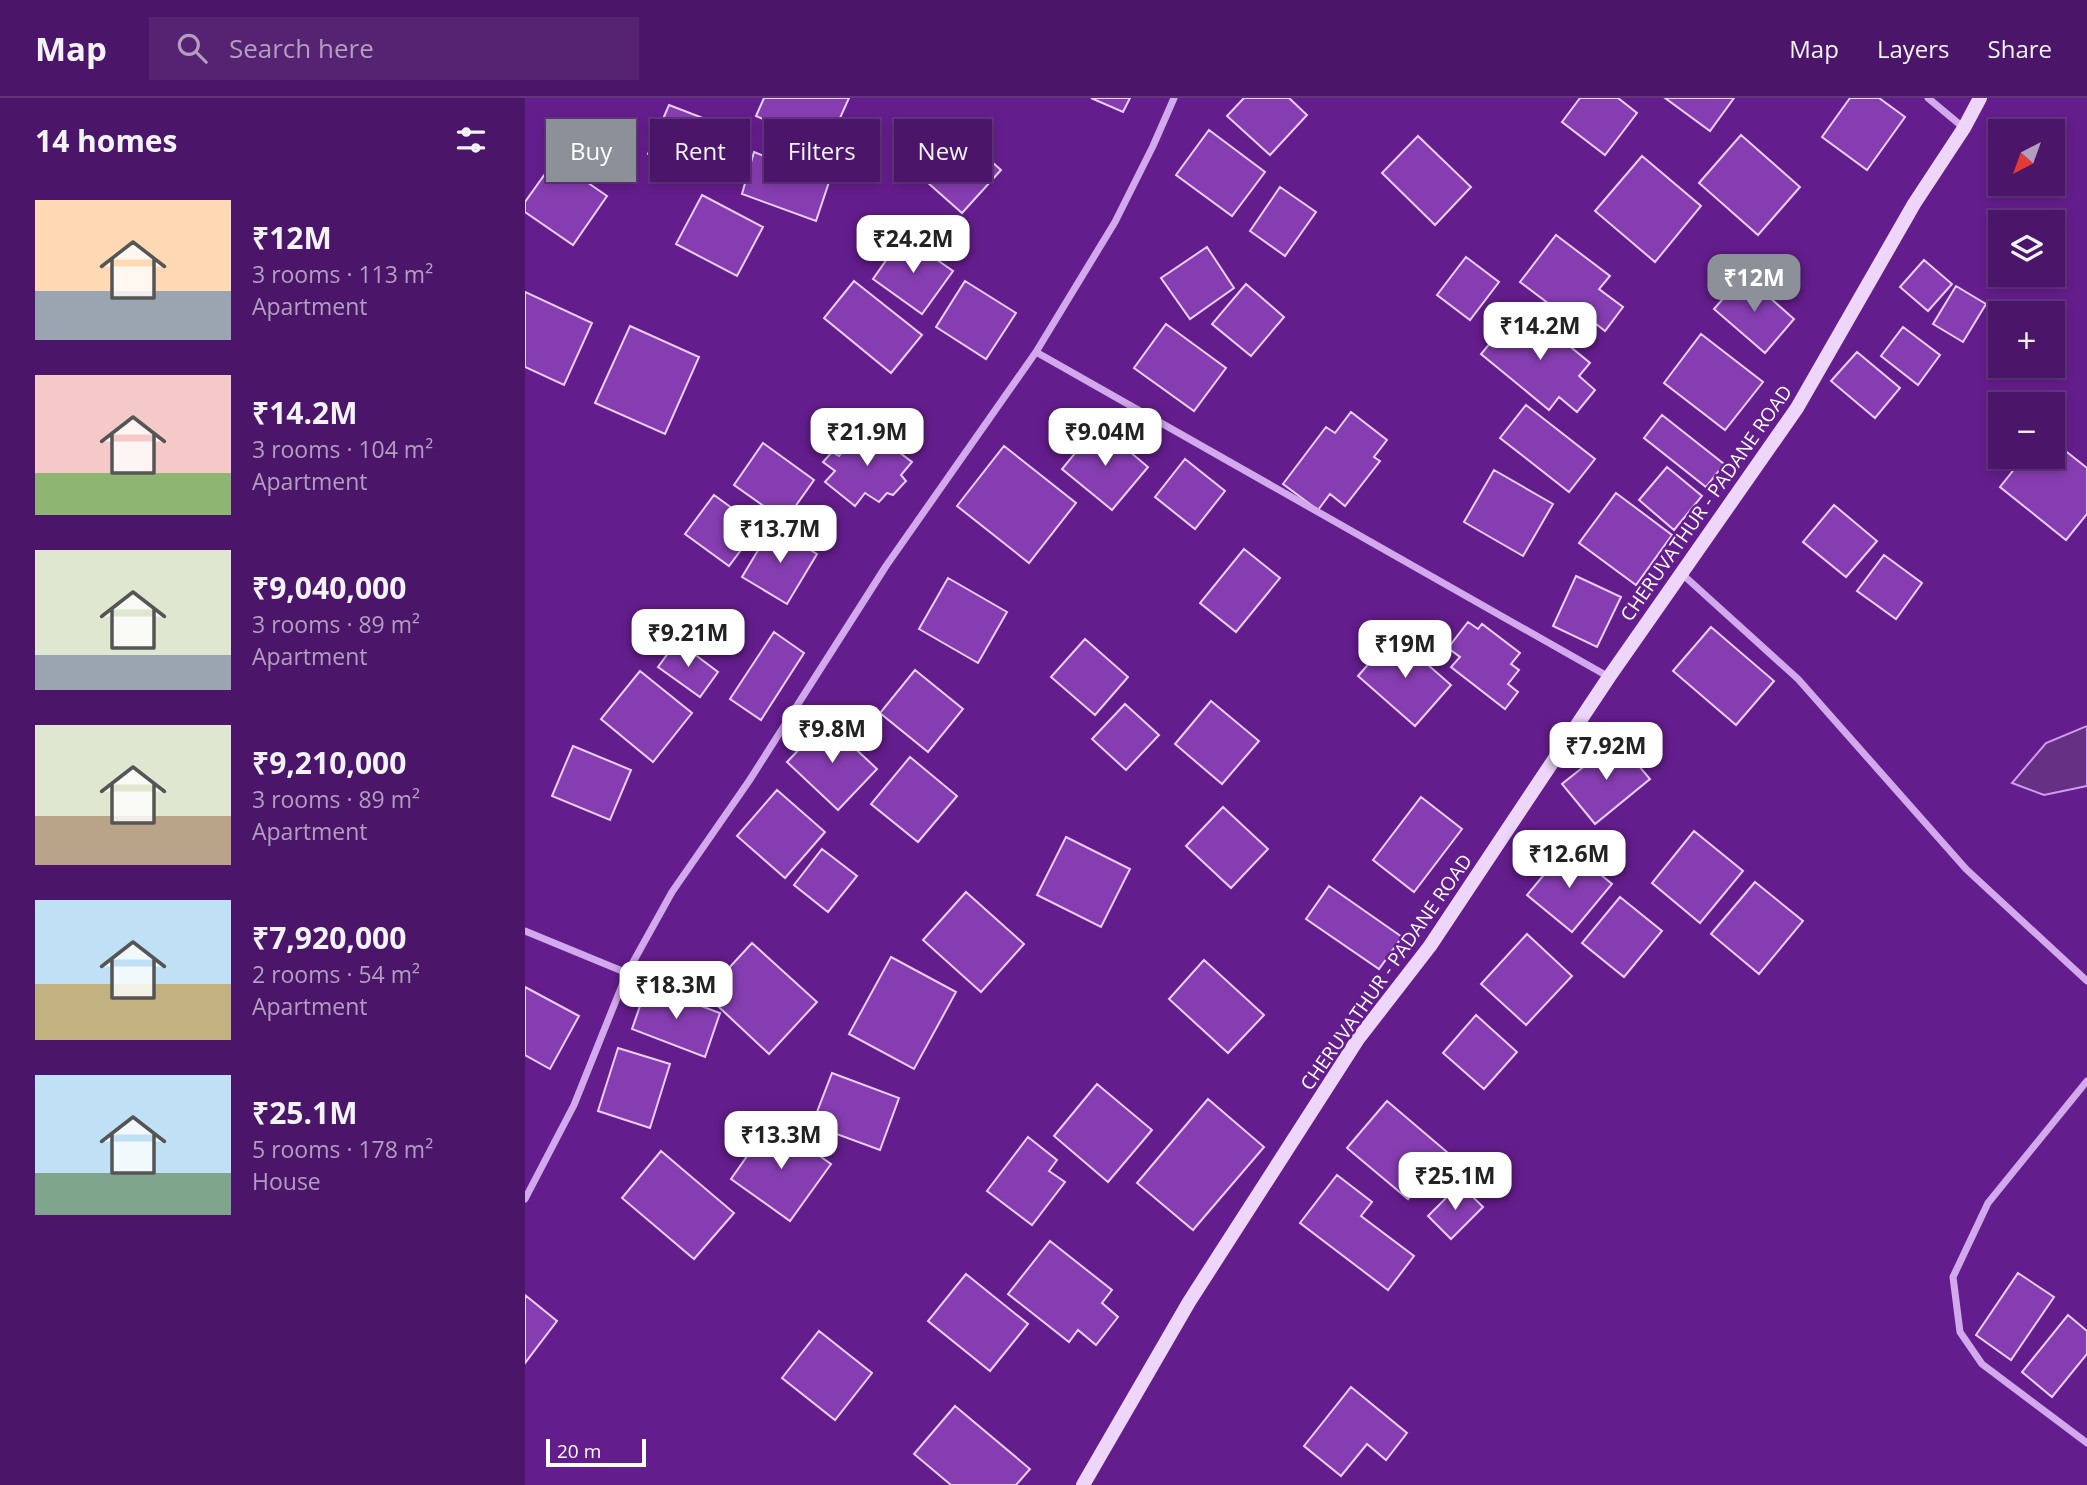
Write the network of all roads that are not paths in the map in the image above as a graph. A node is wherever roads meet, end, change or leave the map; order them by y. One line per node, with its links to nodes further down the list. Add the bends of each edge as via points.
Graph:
1 (1174, 98): 5 (street, via 1115,222)
2 (1928, 98): 4 (street)
3 (1980, 98): 4 (main road, CHERUVATHUR - PADANE ROAD)
4 (1964, 128): 6 (main road, CHERUVATHUR - PADANE ROAD, via 1914,204 1797,408)
5 (1036, 352): 7 (street); 9 (street, via 886,566 672,892)
6 (1681, 573): 7 (main road, CHERUVATHUR - PADANE ROAD); 10 (street, via 1798,679 1966,869)
7 (1609, 677): 14 (main road, CHERUVATHUR - PADANE ROAD, via 1430,946 1358,1039 1189,1303)
8 (525, 931): 9 (street)
9 (627, 973): 12 (street, via 574,1105)
10 (2087, 981)
11 (2087, 1081): 13 (street, via 1988,1203 1953,1277 1960,1332 1982,1364)
12 (525, 1199)
13 (2087, 1443)
14 (1083, 1485)

